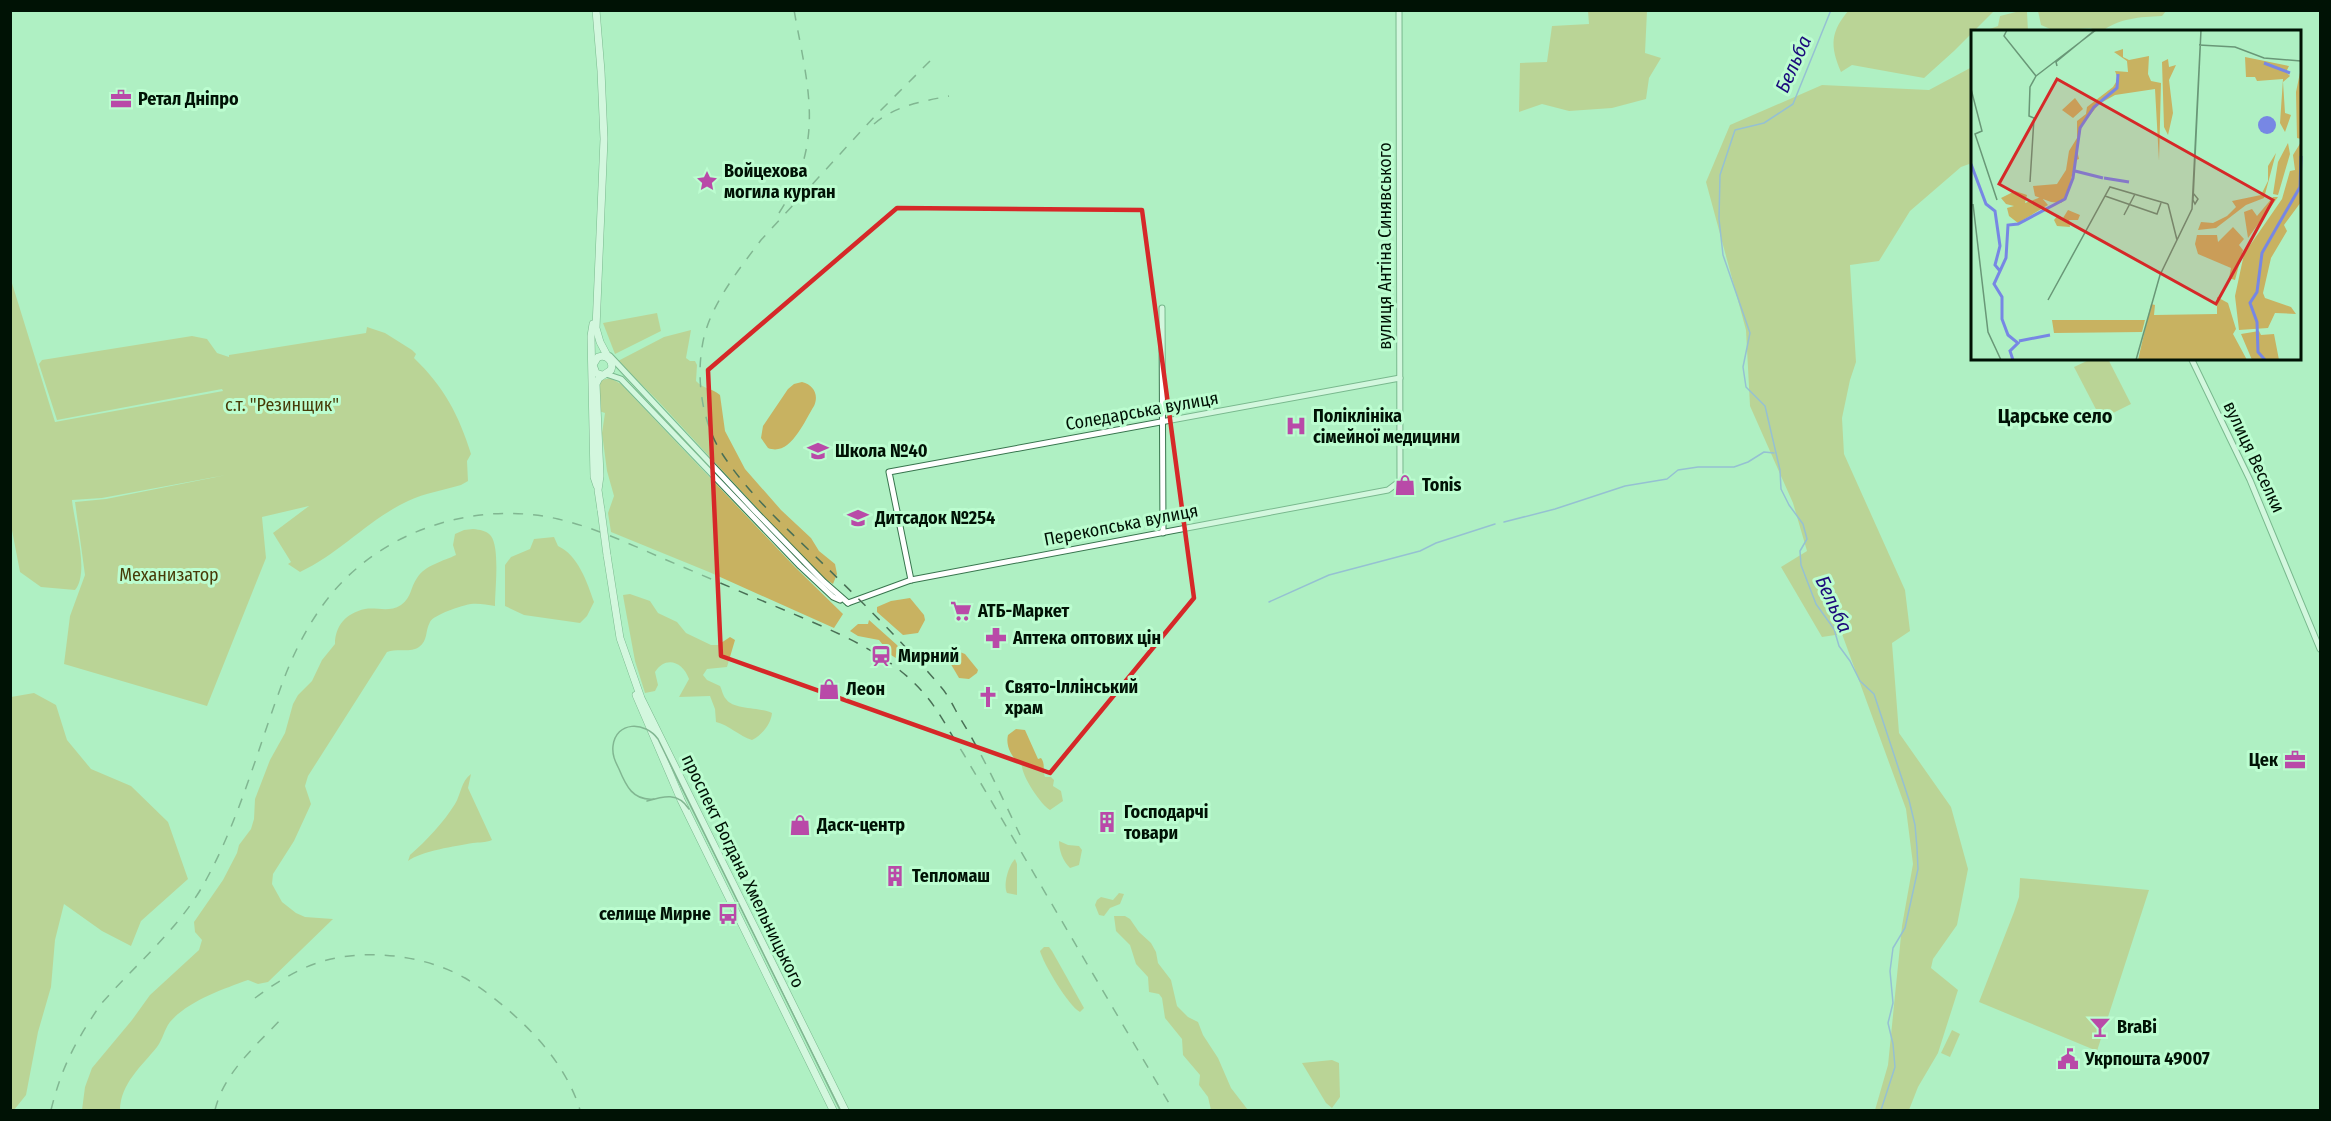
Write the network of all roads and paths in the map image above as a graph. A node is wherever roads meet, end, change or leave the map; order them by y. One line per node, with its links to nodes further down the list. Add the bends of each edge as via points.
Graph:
1 (596, 10): 3 (main road, проспект Богдана Хмельницького, via 604,140)
2 (1399, 10): 11 (street, вулиця Антіна Синявського)
3 (595, 304): 5 (main road, проспект Богдана Хмельницького); 6 (main road, проспект Богдана Хмельницького, via 597,334)
4 (1162, 308): 13 (street)
5 (592, 324): 9 (main road, проспект Богдана Хмельницького); 9 (main road, проспект Богдана Хмельницького)
6 (603, 347): 7 (main road, проспект Богдана Хмельницького); 12 (street)
7 (610, 360): 9 (main road, via 601,356); 10 (main road, проспект Богдана Хмельницького, via 612,368); 12 (street)
8 (2192, 360): 20 (street, вулиця Веселки, via 2250,480)
9 (592, 368): 10 (main road); 15 (main road, проспект Богдана Хмельницького, via 594,477)
10 (604, 375): 15 (main road, проспект Богдана Хмельницького, via 596,388); 18 (street, via 621,379 800,566 833,597)
11 (1400, 378): 13 (street, Соледарська вулиця); 14 (street, вулиця Антіна Синявського)
12 (666, 417): 18 (street)
13 (1163, 422): 16 (street); 17 (street, Соледарська вулиця, via 889,472)
14 (1400, 481): 16 (street, Перекопська вулиця, via 1388,490)
15 (598, 490): 19 (main road, проспект Богдана Хмельницького, bridge)
16 (1163, 533): 17 (street, Перекопська вулиця)
17 (911, 580): 18 (street, Перекопська вулиця)
18 (848, 603)
19 (622, 641): 21 (main road, проспект Богдана Хмельницького, via 627,671 641,711 681,800); 22 (main road, проспект Богдана Хмельницького, via 641,698)
20 (2320, 649)
21 (833, 1110)
22 (845, 1110)

